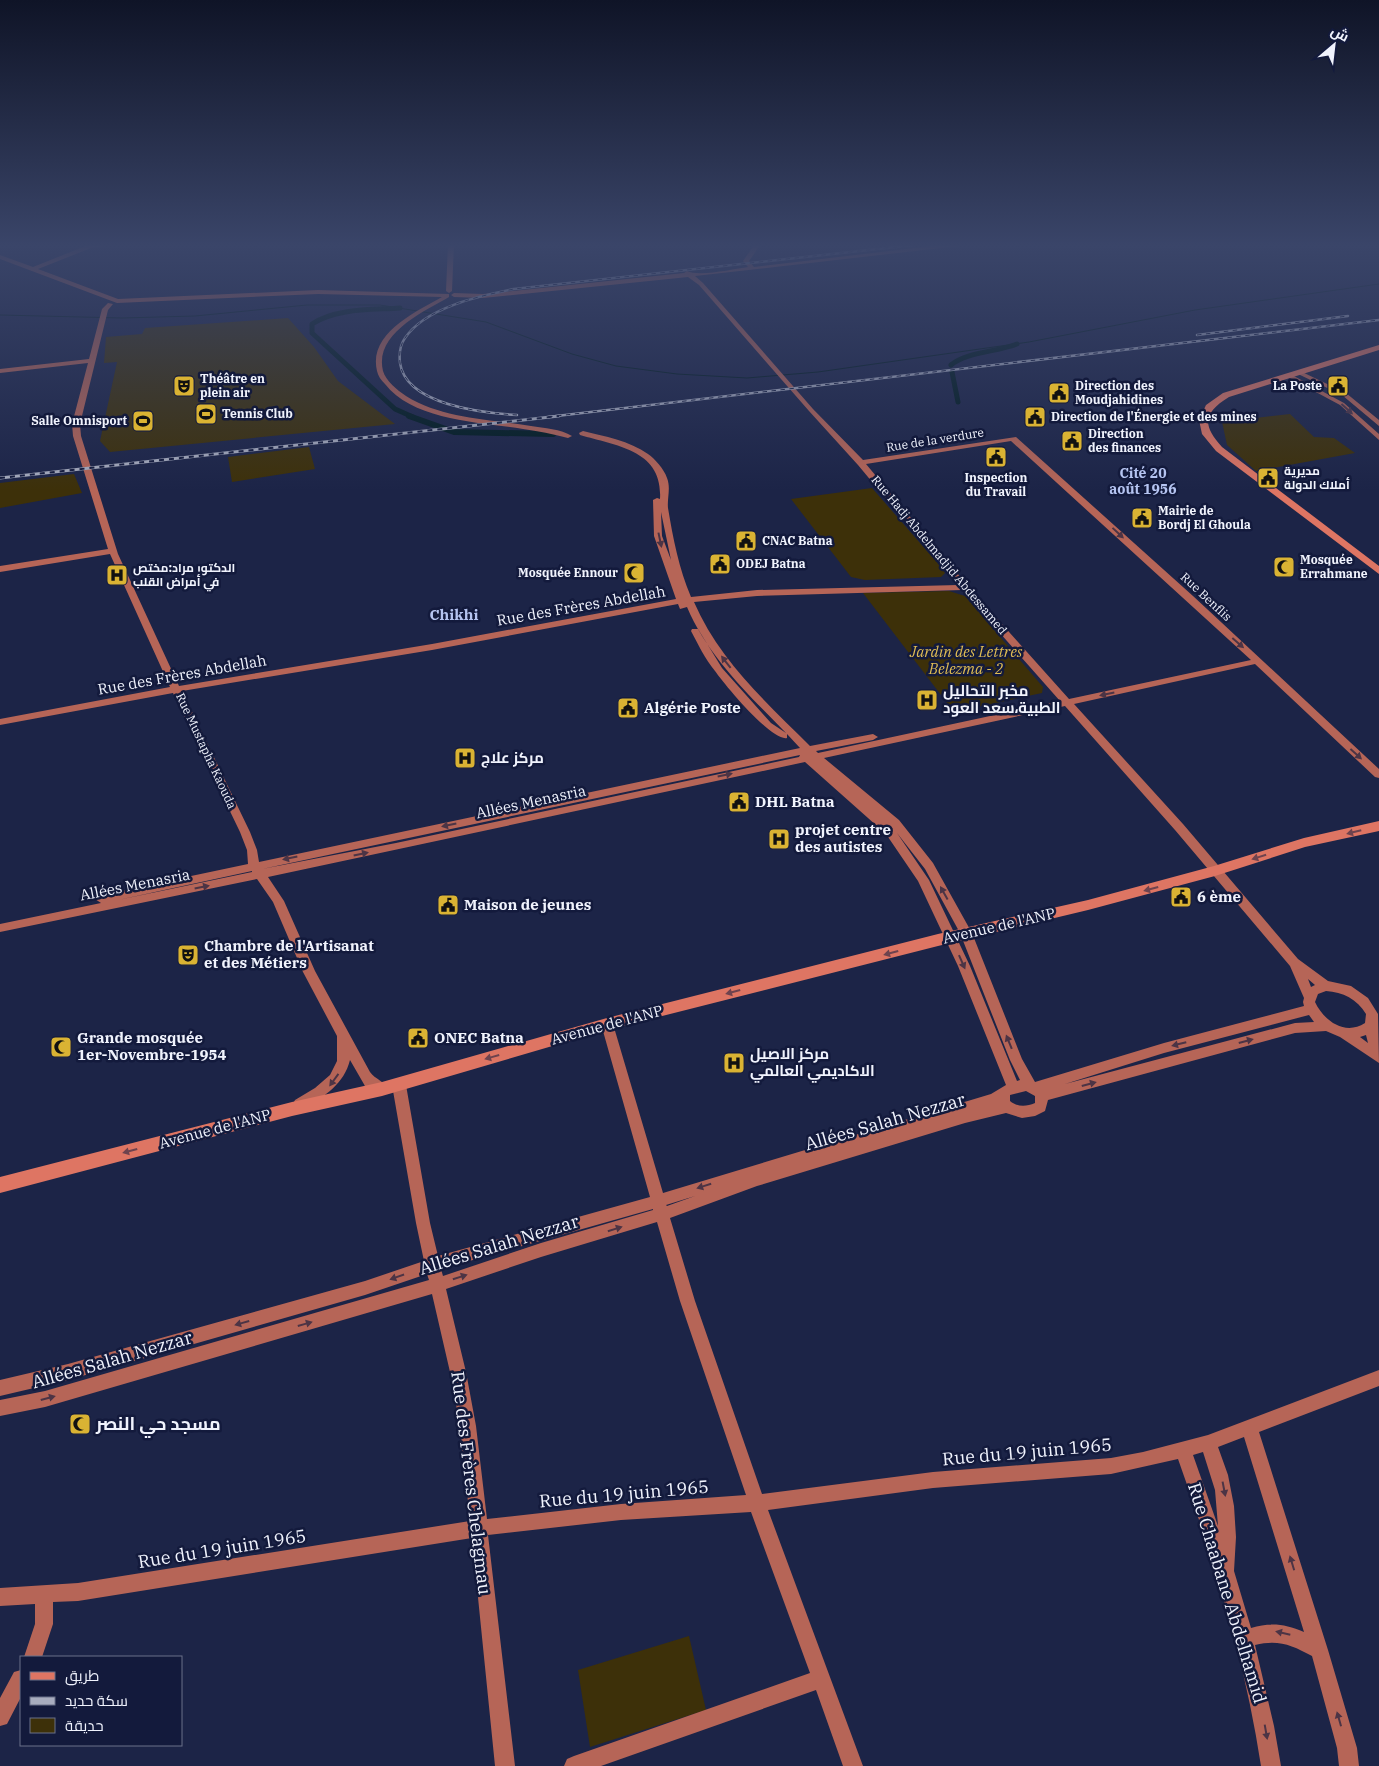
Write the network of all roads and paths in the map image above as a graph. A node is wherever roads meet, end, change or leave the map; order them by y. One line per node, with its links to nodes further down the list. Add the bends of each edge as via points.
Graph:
1 (101, 326): 5 (main road, Rue Mustapha Kaouda)
2 (402, 326): 17 (main road, via 386,338 378,354 378,366 383,378 400,394 423,408 461,419 537,427 576,435 635,454 652,468 658,490 658,536)
3 (740, 326): 12 (main road, Rue Hadj Abdelmadjid Abdessamed)
4 (1379, 347): 7 (main road)
5 (93, 361): 6 (main road); 13 (main road, Rue Mustapha Kaouda, via 76,429)
6 (0, 371)
7 (1300, 373): 8 (main road); 9 (main road, via 1344,394)
8 (1290, 376): 10 (main road, one-way to 10, via 1338,401); 15 (main road, via 1226,395 1215,402 1203,417 1204,430 1219,449)
9 (1379, 424)
10 (1379, 438)
11 (1013, 439): 12 (main road, Rue de la verdure); 18 (main road, Rue Benflis, one-way to 18)
12 (861, 463): 16 (main road, Rue Hadj Abdelmadjid Abdessamed)
13 (113, 551): 14 (main road); 19 (main road, Rue Mustapha Kaouda)
14 (0, 569)
15 (1379, 571)
16 (962, 585): 17 (main road, Rue des Frères Abdellah); 20 (main road, Rue Hadj Abdelmadjid Abdessamed)
17 (683, 598): 19 (main road, Rue des Frères Abdellah, via 432,647); 23 (main road, via 718,669 768,725)
18 (1258, 661): 20 (main road, one-way to 20); 24 (main road, Rue Benflis, one-way to 24)
19 (175, 686): 21 (main road, Rue des Frères Abdellah); 22 (main road, Rue des Frères Abdellah); 26 (main road, Rue Mustapha Kaouda)
20 (1066, 700): 23 (main road, Allées Menasria); 23 (main road, Allées Menasria); 27 (main road, Rue Hadj Abdelmadjid Abdessamed)
21 (0, 715)
22 (0, 722)
23 (804, 754): 26 (main road, Allées Menasria, one-way to 23, via 567,809); 26 (main road, one-way to 26, via 714,768); 30 (main road, one-way to 23, via 928,866 894,823); 31 (main road, via 893,836 923,880)
24 (1379, 775)
25 (1379, 826): 27 (main road, Avenue de l'ANP, one-way to 27, via 1304,843)
26 (262, 870): 28 (main road); 29 (main road, Allées Menasria, one-way to 26); 43 (main road)
27 (1215, 872): 30 (main road, Avenue de l'ANP, one-way to 30, via 1088,906); 32 (main road, Rue Hadj Abdelmadjid Abdessamed)
28 (0, 922)
29 (0, 928)
30 (966, 933): 31 (main road, Avenue de l'ANP); 35 (main road)
31 (950, 937): 34 (main road, one-way to 34); 40 (main road, Avenue de l'ANP, one-way to 40)
32 (1294, 962): 33 (main road, Rue Hadj Abdelmadjid Abdessamed); 37 (main road, Rue Hadj Abdelmadjid Abdessamed)
33 (1326, 986): 36 (main road, via 1345,988); 37 (main road, via 1313,991)
34 (974, 993): 35 (main road); 48 (main road)
35 (989, 993): 47 (main road, one-way to 35, via 1016,1060)
36 (1363, 999): 38 (main road); 39 (main road)
37 (1310, 1003): 41 (main road, via 1317,1018); 47 (main road, one-way to 47, via 1055,1081)
38 (1379, 1003)
39 (1374, 1022): 42 (main road, via 1360,1033); 44 (main road, via 1374,1042)
40 (607, 1024): 45 (main road, Avenue de l'ANP, one-way to 45); 51 (main road, via 643,1141)
41 (1327, 1026): 42 (main road); 47 (main road, one-way to 41, via 1295,1028)
42 (1343, 1032): 44 (main road)
43 (342, 1034): 46 (main road, via 370,1082); 49 (main road, one-way to 49, via 345,1051 338,1074 321,1093)
44 (1379, 1057)
45 (399, 1084): 46 (main road, Avenue de l'ANP); 52 (main road, Rue des Frères Chelagmau)
46 (382, 1089): 49 (main road, Avenue de l'ANP)
47 (1036, 1090): 48 (main road); 48 (main road, via 1042,1103 1038,1109 1018,1112)
48 (1007, 1097): 51 (main road, Allées Salah Nezzar, via 964,1118)
49 (292, 1109): 50 (main road, Avenue de l'ANP, one-way to 50)
50 (0, 1185)
51 (659, 1208): 52 (main road); 53 (main road, Allées Salah Nezzar, one-way to 51); 60 (main road)
52 (432, 1265): 53 (main road, Rue des Frères Chelagmau); 55 (main road, one-way to 55, via 303,1306)
53 (437, 1285): 56 (main road, Allées Salah Nezzar, one-way to 53, via 45,1400); 61 (main road, Rue des Frères Chelagmau, via 468,1426)
54 (1379, 1378): 57 (main road, Rue du 19 juin 1965)
55 (0, 1388)
56 (0, 1408)
57 (1249, 1427): 58 (main road, Rue du 19 juin 1965); 66 (main road, one-way to 57)
58 (1208, 1443): 59 (main road, Rue du 19 juin 1965); 62 (main road, one-way to 62, via 1224,1488 1228,1516)
59 (1183, 1451): 60 (main road, Rue du 19 juin 1965, via 1111,1466 933,1480); 62 (main road, Rue Chaabane Abdelhamid)
60 (757, 1503): 61 (main road, Rue du 19 juin 1965, via 621,1512); 68 (main road)
61 (479, 1528): 63 (main road, Rue du 19 juin 1965); 71 (main road, Rue des Frères Chelagmau)
62 (1225, 1575): 65 (main road, Rue Chaabane Abdelhamid)
63 (44, 1595): 64 (main road, Rue du 19 juin 1965); 67 (main road, via 44,1624)
64 (0, 1597)
65 (1244, 1639): 66 (main road, one-way to 65, via 1298,1638 1275,1631); 74 (main road, Rue Chaabane Abdelhamid, one-way to 74, via 1259,1696)
66 (1319, 1650): 75 (main road, one-way to 66)
67 (33, 1656)
68 (820, 1679): 72 (main road); 73 (main road)
69 (20, 1681): 70 (main road)
70 (0, 1717)
71 (505, 1766)
72 (574, 1766)
73 (853, 1766)
74 (1270, 1766)
75 (1350, 1766)

